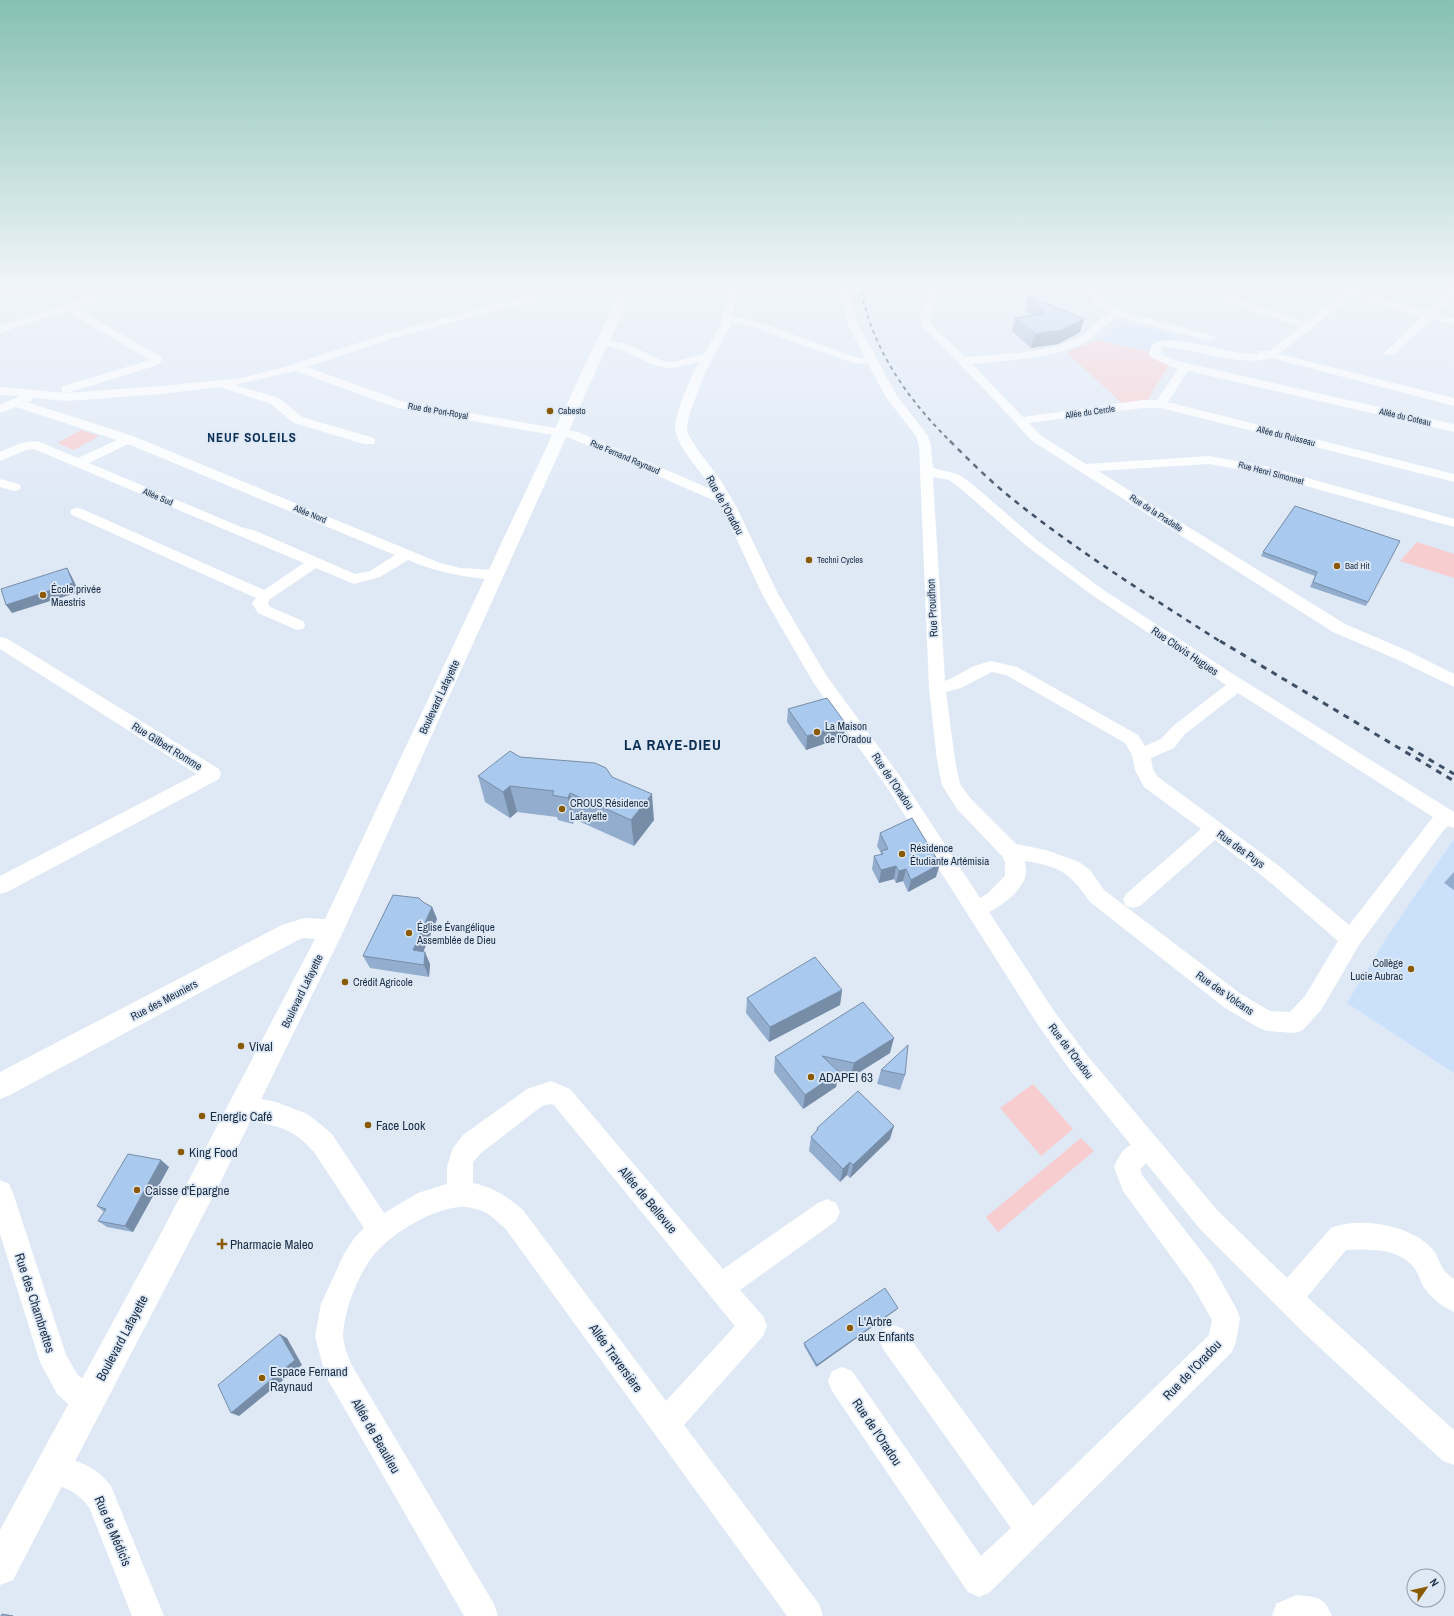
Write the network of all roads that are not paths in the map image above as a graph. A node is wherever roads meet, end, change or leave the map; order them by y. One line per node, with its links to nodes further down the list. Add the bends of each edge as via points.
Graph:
1 (157, 359): 19 (street, via 151,364 70,388)
2 (318, 359): 14 (street)
3 (595, 359): 27 (main road, Boulevard Lafayette)
4 (649, 359): 5 (street, via 667,365)
5 (695, 359)
6 (706, 359): 35 (street, Rue de l'Oradou, via 691,392 680,428 692,451)
7 (853, 359): 11 (street)
8 (975, 359): 12 (street)
9 (1162, 359): 13 (street, Allée du Coteau)
10 (1288, 359): 15 (street)
11 (872, 361): 33 (street, Rue Proudhon, via 892,397 922,436)
12 (963, 361): 25 (street, Rue de la Pradelle)
13 (1185, 366): 22 (street); 23 (street, Allée du Coteau)
14 (296, 367): 16 (street, via 258,378); 27 (street, Rue de Port-Royal, via 398,404)
15 (1365, 380): 20 (street); 23 (street)
16 (220, 384): 19 (street); 29 (street, via 274,401 298,420)
17 (0, 392): 18 (street)
18 (31, 395): 19 (street); 21 (street)
19 (56, 396)
20 (1454, 402)
21 (16, 403): 24 (street); 28 (street, Allée Nord)
22 (1161, 404): 25 (street, Allée du Cercle, via 1143,404); 34 (street, Allée du Ruisseau)
23 (1356, 405): 26 (street, Allée du Coteau)
24 (0, 408)
25 (1020, 421): 32 (street, Rue de la Pradelle, via 1036,438)
26 (1454, 428)
27 (562, 432): 37 (street, Rue Fernand Raynaud); 44 (main road, Boulevard Lafayette)
28 (128, 439): 31 (street); 42 (street, Allée Nord)
29 (369, 441)
30 (0, 457): 31 (street, Allée Sud, via 35,445)
31 (79, 463): 43 (street, Allée Sud)
32 (1083, 468): 41 (street, Rue Henri Simonnet, via 1186,460 1234,463); 48 (street, Rue de la Pradelle, via 1340,628)
33 (926, 471): 49 (street, Rue Clovis Hugues, via 953,477 1033,544 1097,592); 50 (street, Rue Proudhon)
34 (1454, 478)
35 (714, 481): 37 (street, Rue Fernand Raynaud); 39 (street, Rue de l'Oradou)
36 (0, 483): 38 (street)
37 (688, 484): 39 (street, Rue Fernand Raynaud)
38 (14, 487)
39 (724, 500): 57 (street, Rue de l'Oradou, via 770,594 819,678 895,784)
40 (77, 512): 45 (street)
41 (1454, 524)
42 (407, 554): 43 (street, Allée Sud, via 375,574 354,579); 44 (street, Allée Nord, via 446,570)
43 (315, 562): 45 (street)
44 (496, 575): 58 (main road, Boulevard Lafayette)
45 (265, 596): 46 (street, via 260,603 264,610)
46 (296, 625)
47 (0, 642): 55 (street, Rue Gilbert Romme, via 212,774)
48 (1454, 681)
49 (1237, 685): 51 (street, via 1166,744); 52 (street, Rue Clovis Hugues)
50 (937, 688): 51 (street, Rue des Puys, via 955,684 991,666 1011,671 1132,739); 54 (street, Rue Proudhon, via 951,785 964,804)
51 (1142, 755): 53 (street, Rue des Puys, via 1144,770 1150,782)
52 (1450, 819): 59 (street, Rue des Volcans, via 1436,826)
53 (1214, 829): 56 (street); 59 (street, Rue des Puys, via 1272,872)
54 (1010, 851): 57 (street, Rue Proudhon, via 1015,862 1016,874 1012,882 994,900); 59 (street, Rue des Volcans, via 1060,861 1081,874 1097,896 1233,1001 1267,1021 1295,1022 1313,1003)
55 (0, 886)
56 (1133, 900)
57 (977, 909): 62 (street, Rue de l'Oradou, via 1068,1049)
58 (332, 930): 60 (main road, Rue des Meuniers, via 304,928 291,932); 61 (main road, Boulevard Lafayette)
59 (1351, 939)
60 (0, 1086)
61 (242, 1107): 66 (street, via 274,1112 298,1121 314,1132); 72 (main road, Boulevard Lafayette)
62 (1149, 1148): 68 (street, Rue de l'Oradou, via 1209,1220); 76 (street, Rue de l'Oradou, via 1135,1156 1127,1167 1132,1182 1202,1275 1226,1318 1222,1342)
63 (0, 1193): 72 (street, Rue des Chambrettes, via 54,1362 67,1384)
64 (460, 1194): 66 (street, Allée Traversière, via 428,1202); 67 (street, Allée de Bellevue, via 462,1157 472,1144 535,1097 551,1092 562,1097); 73 (street, Allée Traversière, via 483,1198 499,1206 514,1219)
65 (827, 1212): 67 (street)
66 (381, 1231): 79 (street, Allée de Beaulieu, via 364,1246 353,1263 335,1304 328,1336 338,1370)
67 (721, 1288): 73 (street, Allée de Bellevue, via 753,1326)
68 (1288, 1298): 69 (street, via 1340,1237 1372,1236 1405,1244 1415,1250 1425,1260 1434,1279); 74 (street, Rue de l'Oradou)
69 (1454, 1298)
70 (893, 1339): 76 (street)
71 (842, 1381): 76 (street, Rue de l'Oradou, via 979,1581)
72 (88, 1403): 75 (main road, Boulevard Lafayette)
73 (665, 1424): 80 (street, Allée Traversière)
74 (1454, 1450)
75 (53, 1469): 77 (main road, Boulevard Lafayette); 78 (street, Rue de Médicis, via 74,1475 91,1485 100,1497)
76 (1031, 1530)
77 (0, 1567)
78 (148, 1616)
79 (482, 1616)
80 (807, 1616)
81 (1288, 1616): 82 (street, via 1296,1611 1313,1613)
82 (1316, 1616)

